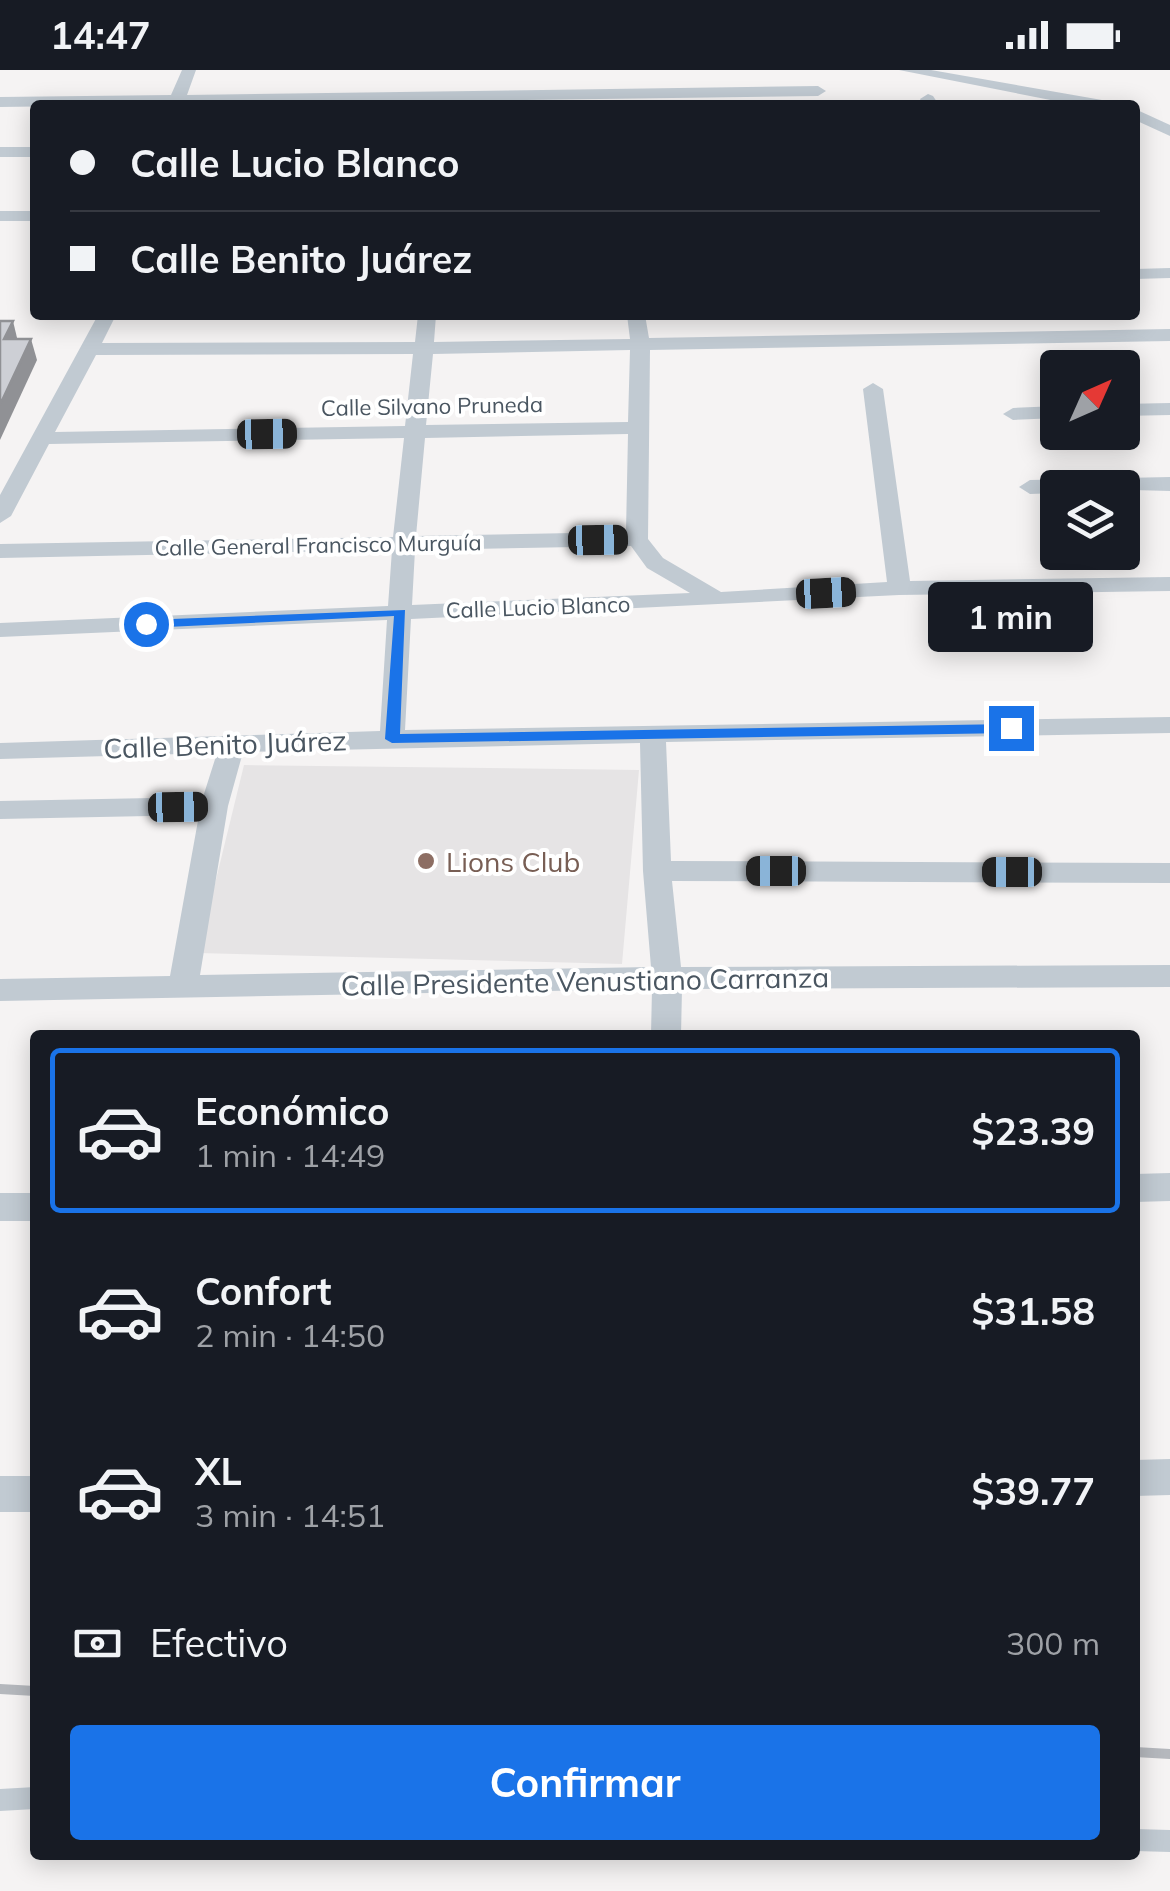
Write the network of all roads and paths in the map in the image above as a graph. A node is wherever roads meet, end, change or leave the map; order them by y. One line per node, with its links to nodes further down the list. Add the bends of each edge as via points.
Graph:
1 (189, 70): 8 (street)
2 (683, 70): 7 (street)
3 (906, 70): 10 (street)
4 (568, 93): 6 (street); 7 (street)
5 (821, 93): 7 (street)
6 (438, 95): 9 (street)
7 (693, 98)
8 (177, 100)
9 (330, 100)
10 (1074, 100)
11 (0, 102): 12 (street)
12 (30, 102)
13 (1140, 116): 14 (street)
14 (1170, 131)
15 (0, 152): 16 (street)
16 (30, 152)
17 (0, 216): 18 (street)
18 (30, 216)
19 (1140, 274): 20 (street)
20 (1170, 274)
21 (104, 320): 29 (street)
22 (426, 320): 28 (street)
23 (637, 320): 27 (street)
24 (1025, 320): 25 (street)
25 (1033, 339): 26 (street); 27 (street)
26 (1167, 341)
27 (640, 345): 28 (street); 35 (street)
28 (423, 348): 29 (street); 36 (street)
29 (90, 349): 37 (street)
30 (873, 389): 45 (street)
31 (1170, 409): 32 (street)
32 (1140, 410)
33 (1040, 413): 34 (street)
34 (1013, 414)
35 (640, 428): 36 (street, Calle Silvano Pruneda); 41 (street)
36 (415, 432): 37 (street, Calle Silvano Pruneda); 42 (street)
37 (44, 438): 40 (street)
38 (1170, 484): 39 (street)
39 (1030, 487)
40 (0, 516)
41 (637, 539): 42 (street, Calle General Francisco Murguía); 46 (street, via 655,563)
42 (404, 543): 43 (street, Calle General Francisco Murguía); 48 (street)
43 (0, 552)
44 (1165, 584): 45 (street, Calle Lucio Blanco); 47 (street)
45 (899, 588): 46 (street, Calle Lucio Blanco)
46 (717, 600): 48 (street, Calle Lucio Blanco)
47 (1170, 610)
48 (400, 612): 49 (street, Calle Lucio Blanco); 52 (street)
49 (0, 630)
50 (1170, 725): 51 (street, Calle Benito Juárez)
51 (653, 736): 52 (street, Calle Benito Juárez); 57 (street)
52 (392, 739): 53 (street, Calle Benito Juárez)
53 (233, 743): 54 (street, Calle Benito Juárez); 55 (street)
54 (0, 751)
55 (214, 806): 56 (street); 61 (street)
56 (0, 810)
57 (657, 871): 58 (street); 60 (street)
58 (1170, 873)
59 (1170, 976): 60 (street, Calle Presidente Venustiano Carranza)
60 (668, 978): 61 (street, Calle Presidente Venustiano Carranza); 63 (street)
61 (183, 986): 62 (street, Calle Presidente Venustiano Carranza)
62 (0, 990)
63 (666, 1030)
64 (1170, 1187): 65 (street)
65 (1140, 1188)
66 (0, 1207): 67 (street)
67 (30, 1207)
68 (1140, 1478): 69 (street)
69 (1170, 1478)
70 (0, 1494): 71 (street)
71 (30, 1494)
72 (30, 1798): 73 (lane)
73 (0, 1800)
74 (1140, 1840): 75 (lane)
75 (1170, 1842)

